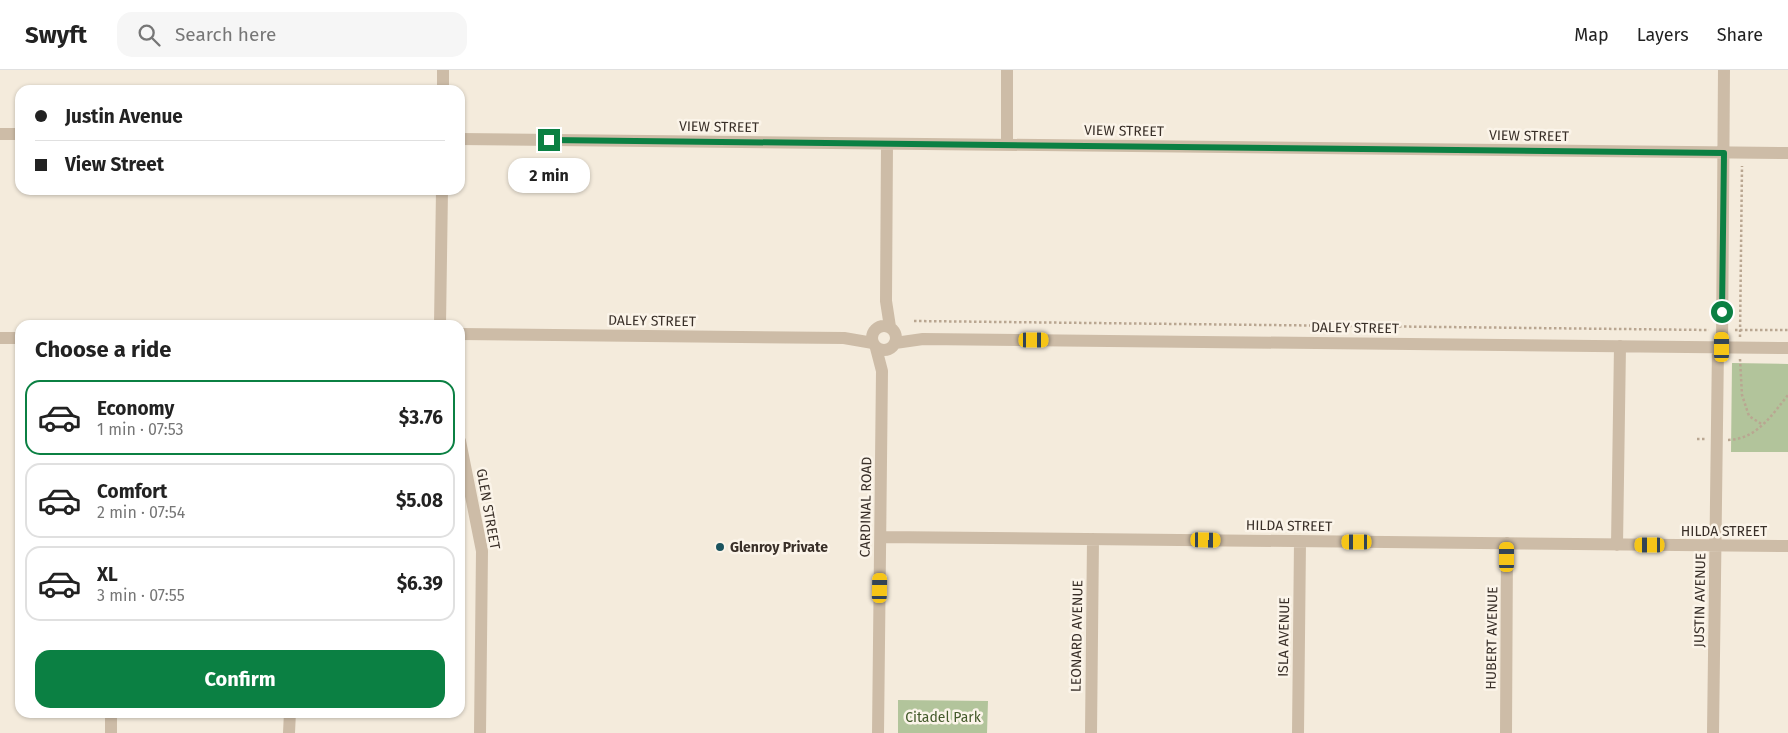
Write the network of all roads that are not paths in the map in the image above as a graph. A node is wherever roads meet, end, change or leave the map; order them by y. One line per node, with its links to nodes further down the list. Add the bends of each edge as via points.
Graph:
1 (443, 70): 4 (street)
2 (1007, 70): 9 (street)
3 (1724, 70): 10 (street, JUSTIN AVENUE)
4 (443, 85)
5 (0, 134): 6 (street)
6 (15, 134)
7 (465, 139): 8 (street, VIEW STREET)
8 (887, 144): 9 (street, VIEW STREET); 17 (street, CARDINAL ROAD)
9 (1007, 145): 10 (street, VIEW STREET)
10 (1724, 153): 11 (street, VIEW STREET); 19 (street, JUSTIN AVENUE)
11 (1788, 153)
12 (442, 195): 13 (street)
13 (440, 320)
14 (465, 334): 17 (street, DALEY STREET)
15 (0, 338): 16 (street)
16 (15, 338)
17 (884, 338): 18 (street, DALEY STREET); 22 (street, CARDINAL ROAD)
18 (1620, 346): 19 (street, DALEY STREET); 26 (street)
19 (1720, 347): 20 (street, DALEY STREET); 27 (street, JUSTIN AVENUE)
20 (1788, 348)
21 (465, 466): 33 (street, GLEN STREET, via 482,551)
22 (881, 537): 23 (street, HILDA STREET); 34 (street, CARDINAL ROAD)
23 (1093, 540): 24 (street, HILDA STREET); 35 (street, LEONARD AVENUE)
24 (1300, 541): 25 (street, HILDA STREET); 36 (street, ISLA AVENUE)
25 (1507, 543): 26 (street, HILDA STREET); 37 (street, HUBERT AVENUE)
26 (1617, 545): 27 (street, HILDA STREET)
27 (1715, 546): 28 (street, HILDA STREET); 38 (street, JUSTIN AVENUE)
28 (1788, 546)
29 (111, 718): 31 (street)
30 (290, 718): 32 (street)
31 (111, 733)
32 (289, 733)
33 (480, 733)
34 (878, 733)
35 (1090, 733)
36 (1298, 733)
37 (1506, 733)
38 (1713, 733)

